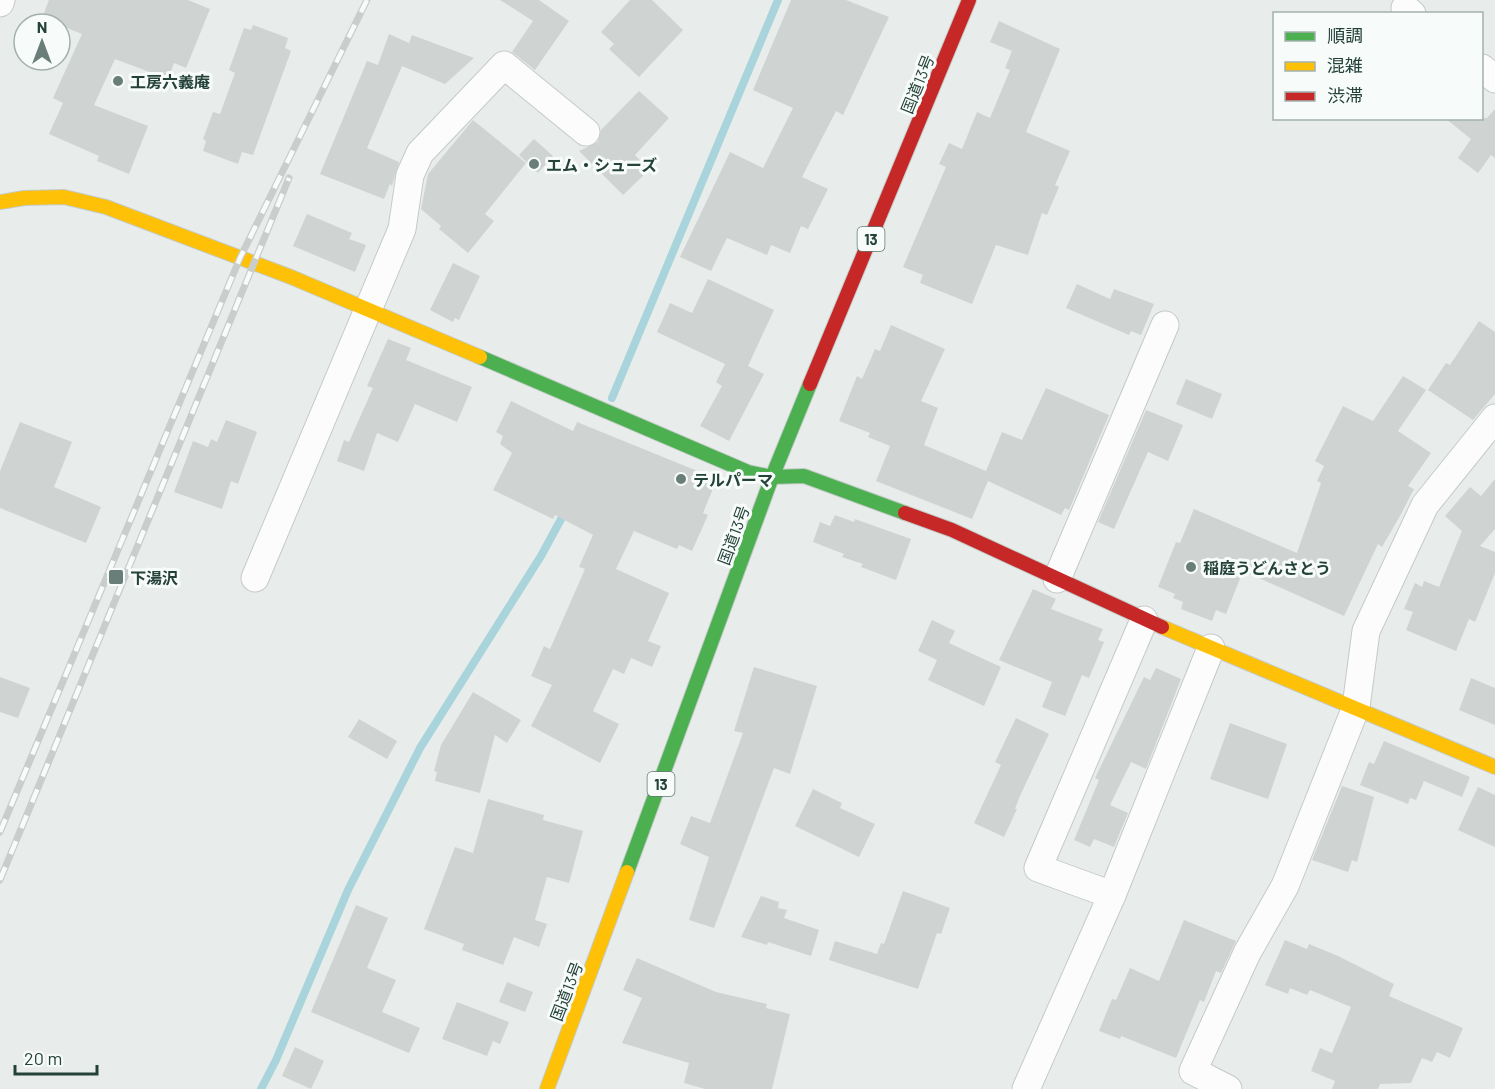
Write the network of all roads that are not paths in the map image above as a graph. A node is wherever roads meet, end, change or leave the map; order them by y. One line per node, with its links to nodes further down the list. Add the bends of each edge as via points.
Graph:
1 (969, 0): 9 (main road, 国道13号 / 13)
2 (1483, 69): 3 (street)
3 (1495, 79)
4 (586, 132): 6 (street, via 504,65 420,153 410,175 402,230)
5 (0, 202): 6 (main road, via 64,197 106,207)
6 (367, 310): 9 (main road, via 748,472); 10 (street)
7 (1165, 326): 11 (street)
8 (1495, 418): 14 (street, via 1425,505 1366,631)
9 (772, 477): 11 (main road, via 804,477 825,484 952,530); 17 (main road, 国道13号 / 13)
10 (255, 578)
11 (1057, 579): 12 (main road)
12 (1144, 620): 13 (main road); 16 (street, via 1038,868)
13 (1211, 648): 14 (main road); 16 (street)
14 (1356, 707): 15 (main road); 19 (street, via 1285,886 1247,953 1193,1071)
15 (1495, 767)
16 (1112, 895): 18 (street)
17 (547, 1089)
18 (1026, 1089)
19 (1228, 1089)

